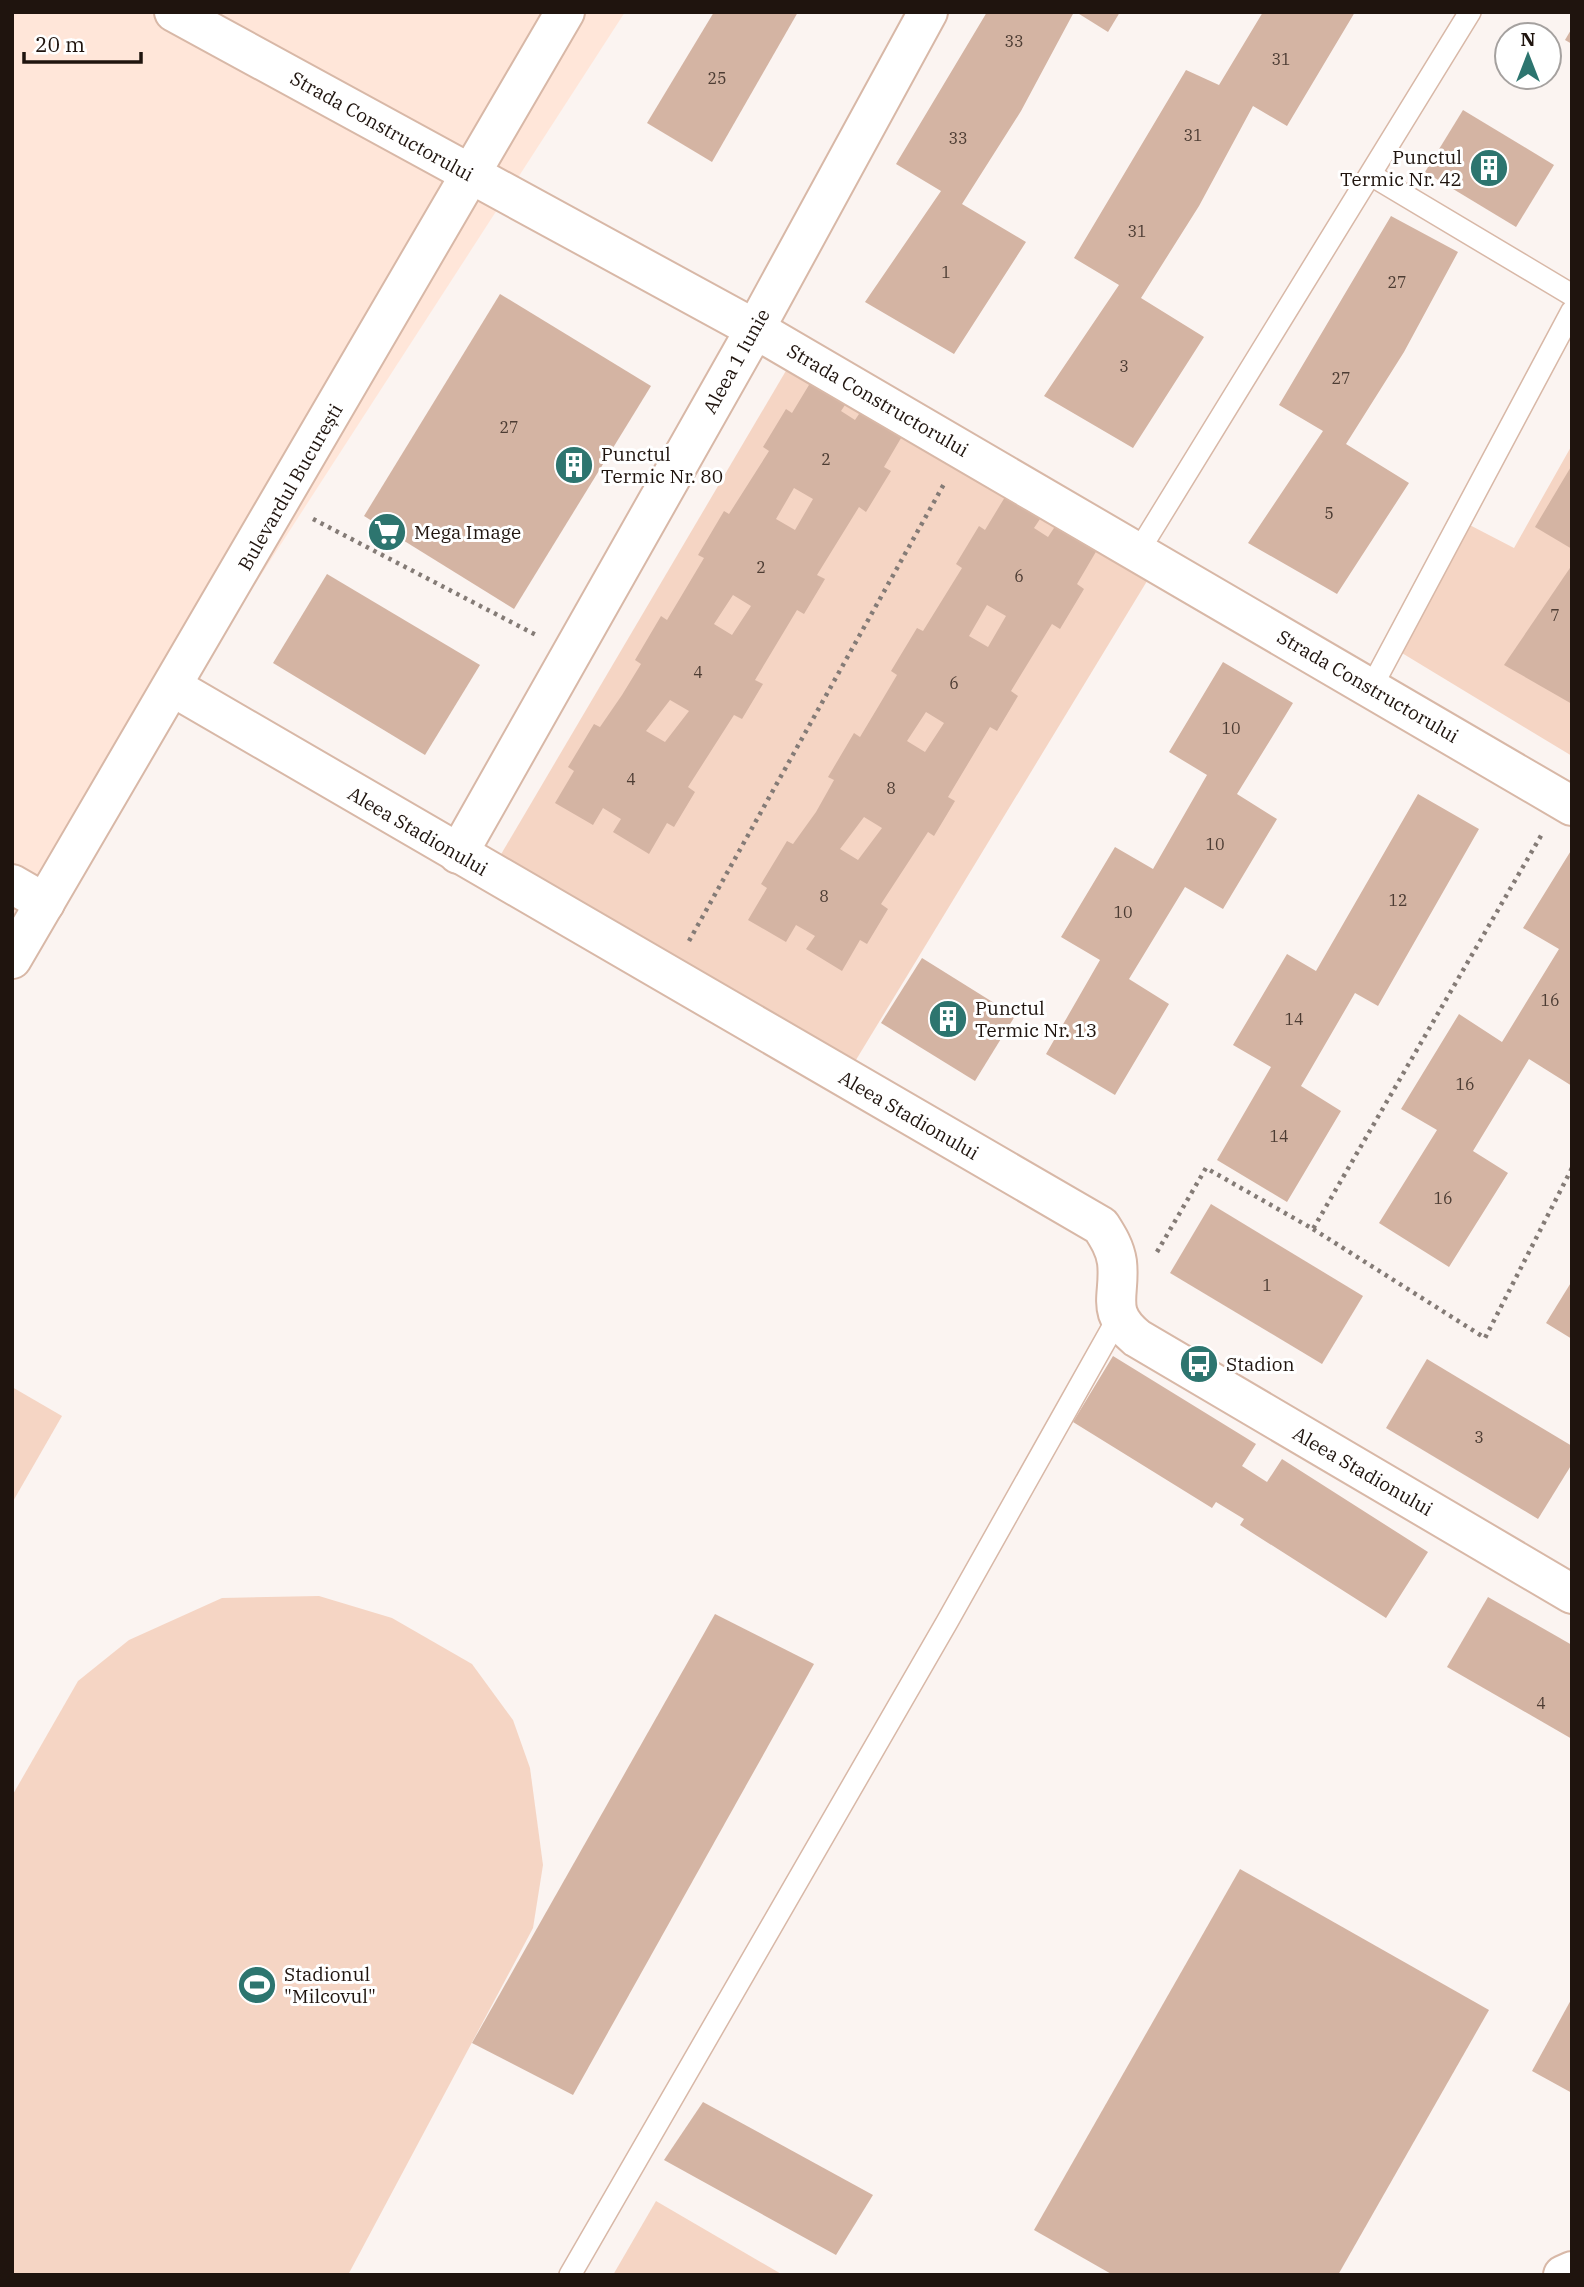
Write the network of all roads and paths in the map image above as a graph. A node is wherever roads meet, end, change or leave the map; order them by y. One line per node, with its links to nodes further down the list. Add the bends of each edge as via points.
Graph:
1 (174, 12): 5 (street, Strada Constructorului)
2 (565, 12): 5 (street, Bulevardul București)
3 (928, 12): 9 (street, Aleea 1 Iunie)
4 (1470, 12): 6 (lane)
5 (470, 174): 9 (street, Strada Constructorului); 11 (street, Bulevardul București)
6 (1371, 174): 7 (lane); 12 (lane)
7 (1572, 295)
8 (1572, 311): 15 (lane)
9 (755, 328): 10 (street, Strada Constructorului); 13 (street, Aleea 1 Iunie)
10 (963, 450): 12 (street, Strada Constructorului); 21 (path)
11 (281, 502): 13 (path); 14 (street, Bulevardul București)
12 (1138, 552): 15 (street, Strada Constructorului)
13 (572, 654): 17 (street, Aleea 1 Iunie)
14 (173, 687): 17 (street, Aleea Stadionului); 19 (street, Bulevardul București)
15 (1371, 688): 16 (street, Strada Constructorului)
16 (1567, 803): 23 (path)
17 (458, 854): 21 (street, Aleea Stadionului)
18 (12, 884): 19 (street)
19 (45, 903): 20 (street, Bulevardul București)
20 (12, 959)
21 (669, 976): 25 (street, Aleea Stadionului, via 1101,1226 1117,1262)
22 (1572, 1168): 23 (path, via 1485,1338)
23 (1313, 1229): 24 (path, via 1206,1168)
24 (1152, 1260)
25 (1118, 1318): 26 (street, Aleea Stadionului, via 1137,1338); 28 (lane)
26 (1572, 1594)
27 (1572, 2271): 29 (street)
28 (570, 2275)
29 (1563, 2275)

